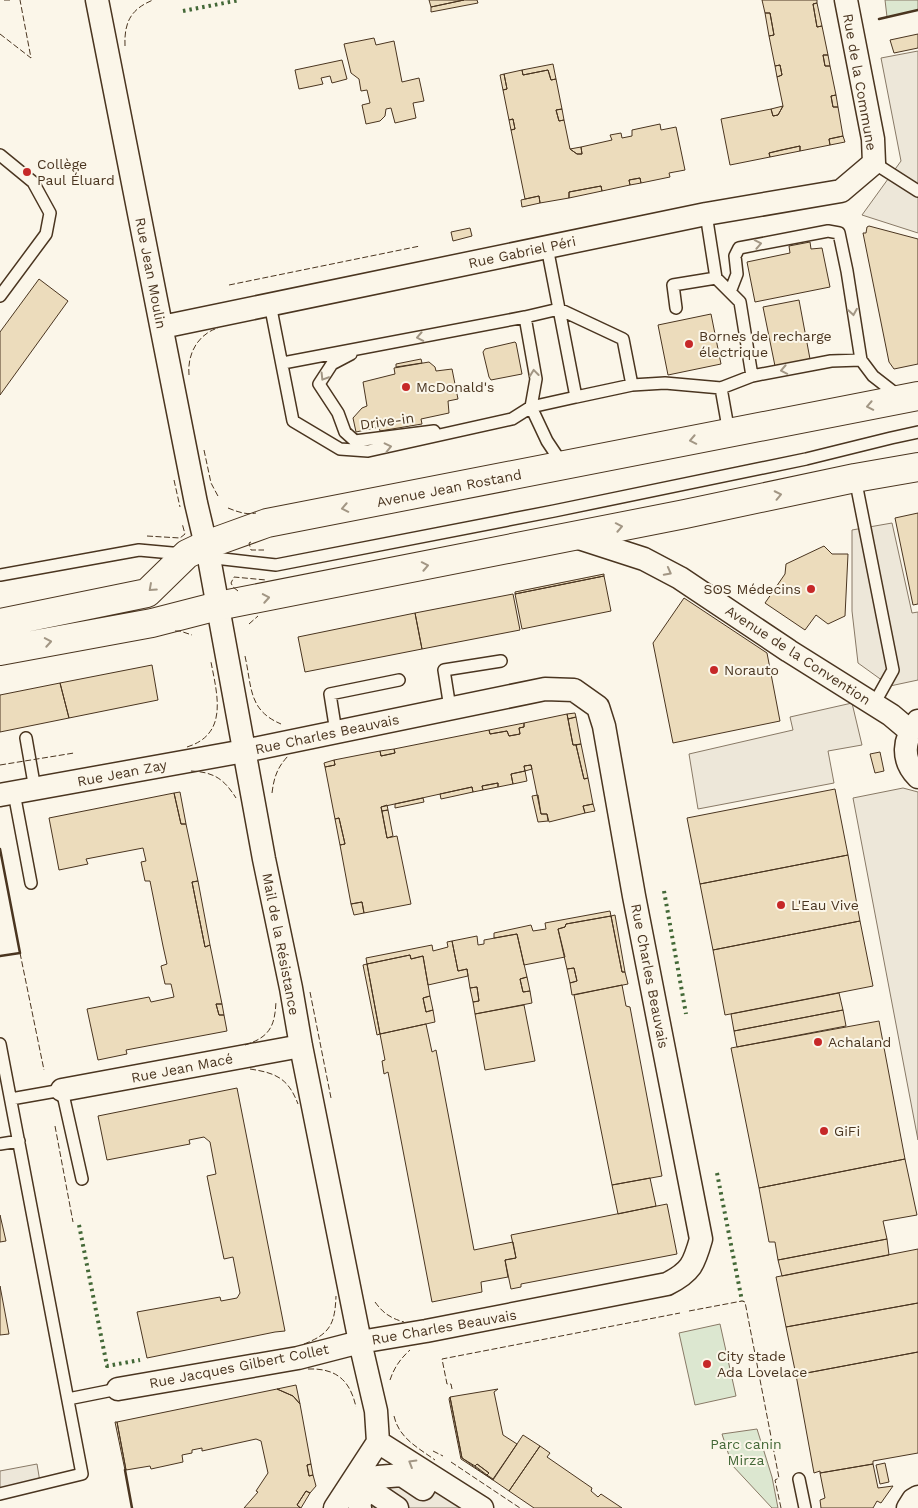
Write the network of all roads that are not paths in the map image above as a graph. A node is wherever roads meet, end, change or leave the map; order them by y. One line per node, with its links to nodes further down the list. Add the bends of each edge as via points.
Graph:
1 (97, 0): 15 (street, Rue Jean Moulin)
2 (846, 0): 4 (street, Rue de la Commune, via 873,139)
3 (0, 155): 10 (lane, via 34,182 50,213 46,234)
4 (874, 163): 5 (lane); 6 (street, Rue Gabriel Péri, via 841,192)
5 (918, 190)
6 (706, 214): 7 (street, Rue Gabriel Péri); 8 (lane)
7 (547, 247): 11 (street, Rue Gabriel Péri); 13 (lane)
8 (716, 278): 9 (lane); 12 (lane, via 673,285)
9 (730, 292): 17 (lane, one-way to 17, via 737,274 735,256 739,248 828,231 839,233); 19 (lane, via 740,302)
10 (0, 296)
11 (270, 304): 15 (street, Rue Gabriel Péri); 18 (lane)
12 (676, 308)
13 (559, 309): 14 (lane); 20 (lane, via 623,339); 22 (lane)
14 (525, 318): 16 (lane, one-way to 16); 24 (lane, one-way to 14, via 536,379)
15 (162, 327): 32 (street, Rue Jean Moulin)
16 (361, 348): 18 (lane); 25 (lane, Drive-in, one-way to 25, via 332,364 319,384 338,412 345,432 355,441 426,431)
17 (861, 360): 19 (lane, one-way to 19, via 831,361); 23 (lane, via 873,376)
18 (283, 363): 25 (lane, one-way to 25, via 293,421 340,449 368,451)
19 (752, 376): 21 (lane)
20 (632, 385): 21 (lane, via 665,383); 22 (lane)
21 (721, 388): 27 (lane)
22 (576, 397): 24 (lane)
23 (911, 398): 27 (main road, Avenue Jean Rostand, one-way to 27)
24 (531, 407): 25 (lane, via 512,418); 28 (lane, via 547,442)
25 (458, 431)
26 (918, 432): 32 (lane, via 767,467 276,565)
27 (729, 433): 28 (main road, Avenue Jean Rostand, one-way to 28)
28 (563, 465): 32 (main road, Avenue Jean Rostand, one-way to 32, via 267,523)
29 (918, 467): 30 (main road)
30 (855, 478): 31 (main road, one-way to 30); 39 (lane, via 893,670)
31 (573, 536): 34 (main road, one-way to 31); 39 (street, Avenue de la Convention, one-way to 39, via 644,559 680,578)
32 (201, 552): 33 (lane, via 139,550); 34 (street, Mail de la Résistance); 35 (main road, Avenue Jean Rostand, one-way to 35, via 147,594)
33 (0, 575)
34 (218, 606): 36 (main road, one-way to 34, via 152,623); 44 (street, Mail de la Résistance)
35 (0, 623)
36 (0, 651)
37 (501, 661): 40 (lane, via 444,670)
38 (399, 680): 42 (lane, via 330,694)
39 (874, 704): 41 (street, Avenue de la Convention)
40 (450, 708): 42 (street, Rue Charles Beauvais); 55 (street, Rue Charles Beauvais, via 545,689 574,690 598,707 700,1239 696,1258 684,1276 667,1284)
41 (914, 726): 45 (street, via 906,741 905,752)
42 (336, 732): 44 (street, Rue Charles Beauvais)
43 (26, 738): 46 (lane)
44 (244, 751): 46 (street, Rue Jean Zay); 49 (street, Mail de la Résistance)
45 (918, 777)
46 (16, 792): 47 (lane)
47 (31, 882)
48 (0, 1044): 51 (lane)
49 (301, 1046): 50 (street, Rue Jean Macé); 55 (street, Mail de la Résistance)
50 (62, 1090): 51 (lane); 54 (lane)
51 (10, 1099): 52 (lane)
52 (19, 1141): 53 (lane); 57 (lane)
53 (0, 1144)
54 (82, 1179)
55 (360, 1342): 56 (street, Rue Jacques Gilbert Collet, via 298,1358); 58 (street, Mail de la Résistance, via 376,1410)
56 (118, 1389): 57 (lane)
57 (68, 1399): 60 (lane, via 82,1474)
58 (378, 1442): 64 (street); 66 (street, one-way to 58)
59 (799, 1479): 67 (lane)
60 (0, 1494)
61 (418, 1496): 63 (street, via 423,1489 402,1475 378,1477)
62 (918, 1497): 68 (street)
63 (363, 1501): 65 (street)
64 (335, 1508)
65 (397, 1508)
66 (482, 1508)
67 (805, 1508)
68 (908, 1508)

